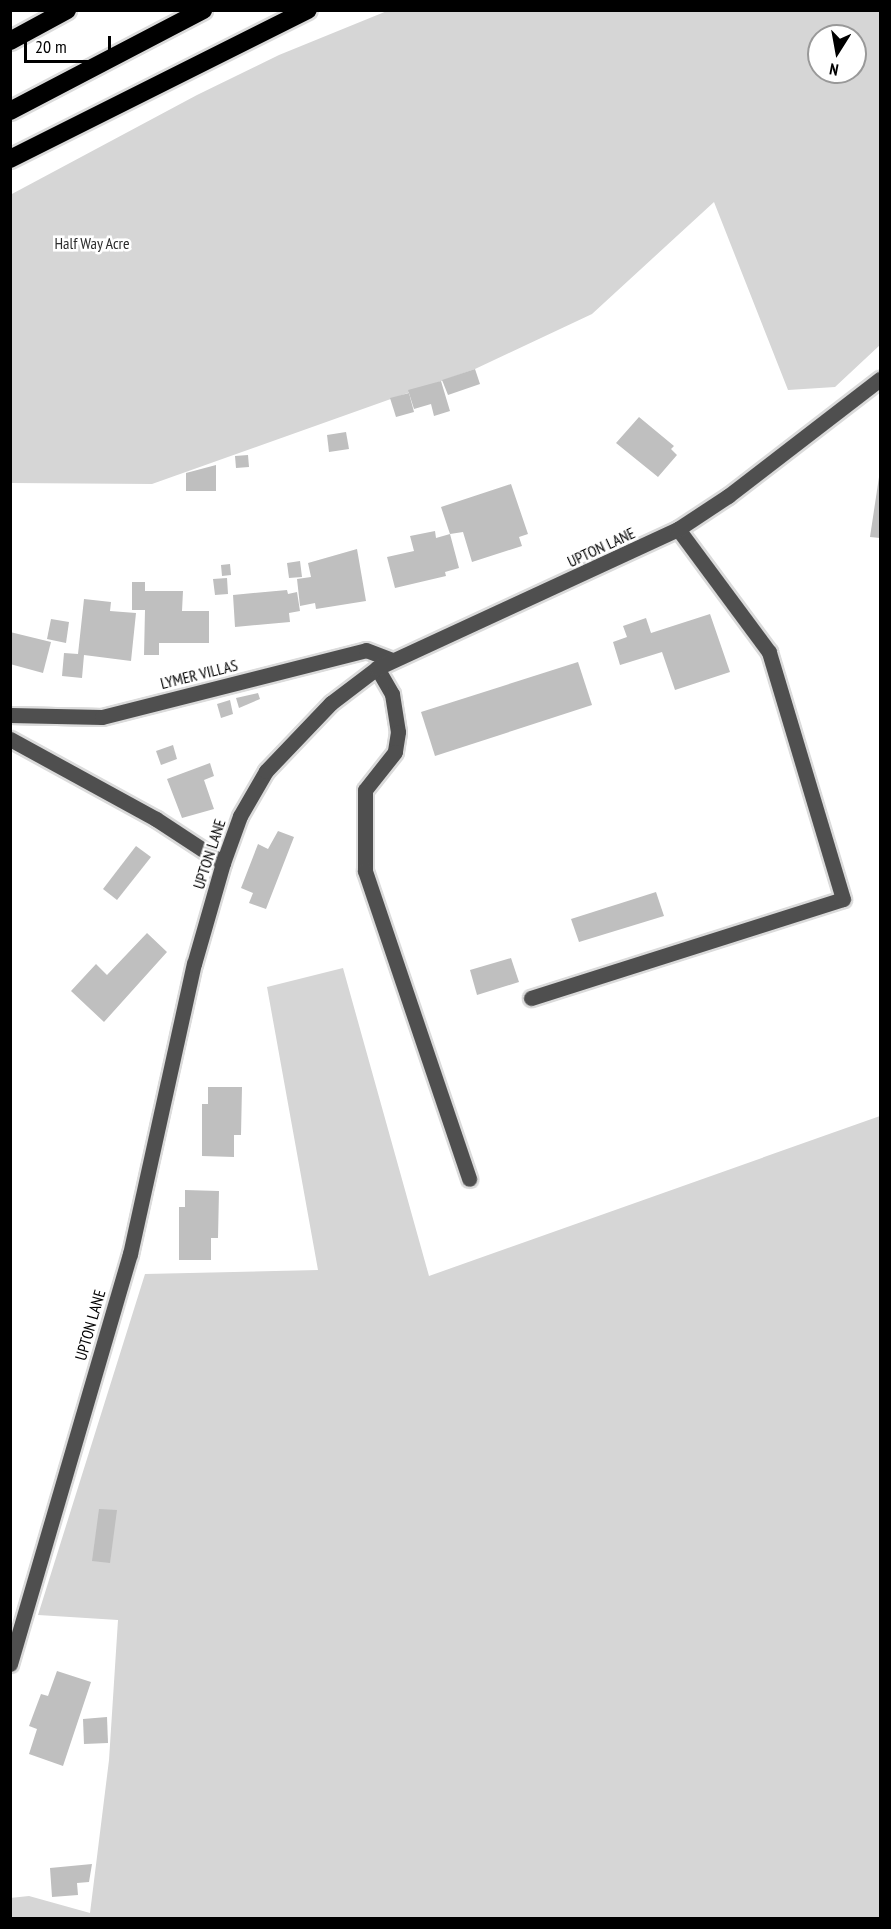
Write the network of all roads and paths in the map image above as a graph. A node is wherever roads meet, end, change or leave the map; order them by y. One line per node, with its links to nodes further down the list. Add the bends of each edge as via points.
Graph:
1 (67, 10): 4 (highway)
2 (203, 10): 5 (highway)
3 (308, 10): 6 (highway)
4 (10, 41)
5 (10, 111)
6 (10, 159)
7 (880, 380): 8 (street, UPTON LANE, via 728,496)
8 (678, 529): 9 (street, UPTON LANE); 14 (street, via 769,652 843,899)
9 (392, 660): 10 (street, UPTON LANE); 11 (street, LYMER VILLAS, via 366,650 102,717)
10 (377, 668): 13 (street, UPTON LANE, via 331,703 266,771 240,816); 15 (street, via 392,694 398,732 395,752 364,790 365,871)
11 (10, 715)
12 (10, 739): 13 (street, via 156,819)
13 (223, 863): 16 (street, UPTON LANE, via 195,964 130,1254)
14 (531, 998)
15 (469, 1179)
16 (10, 1664)

